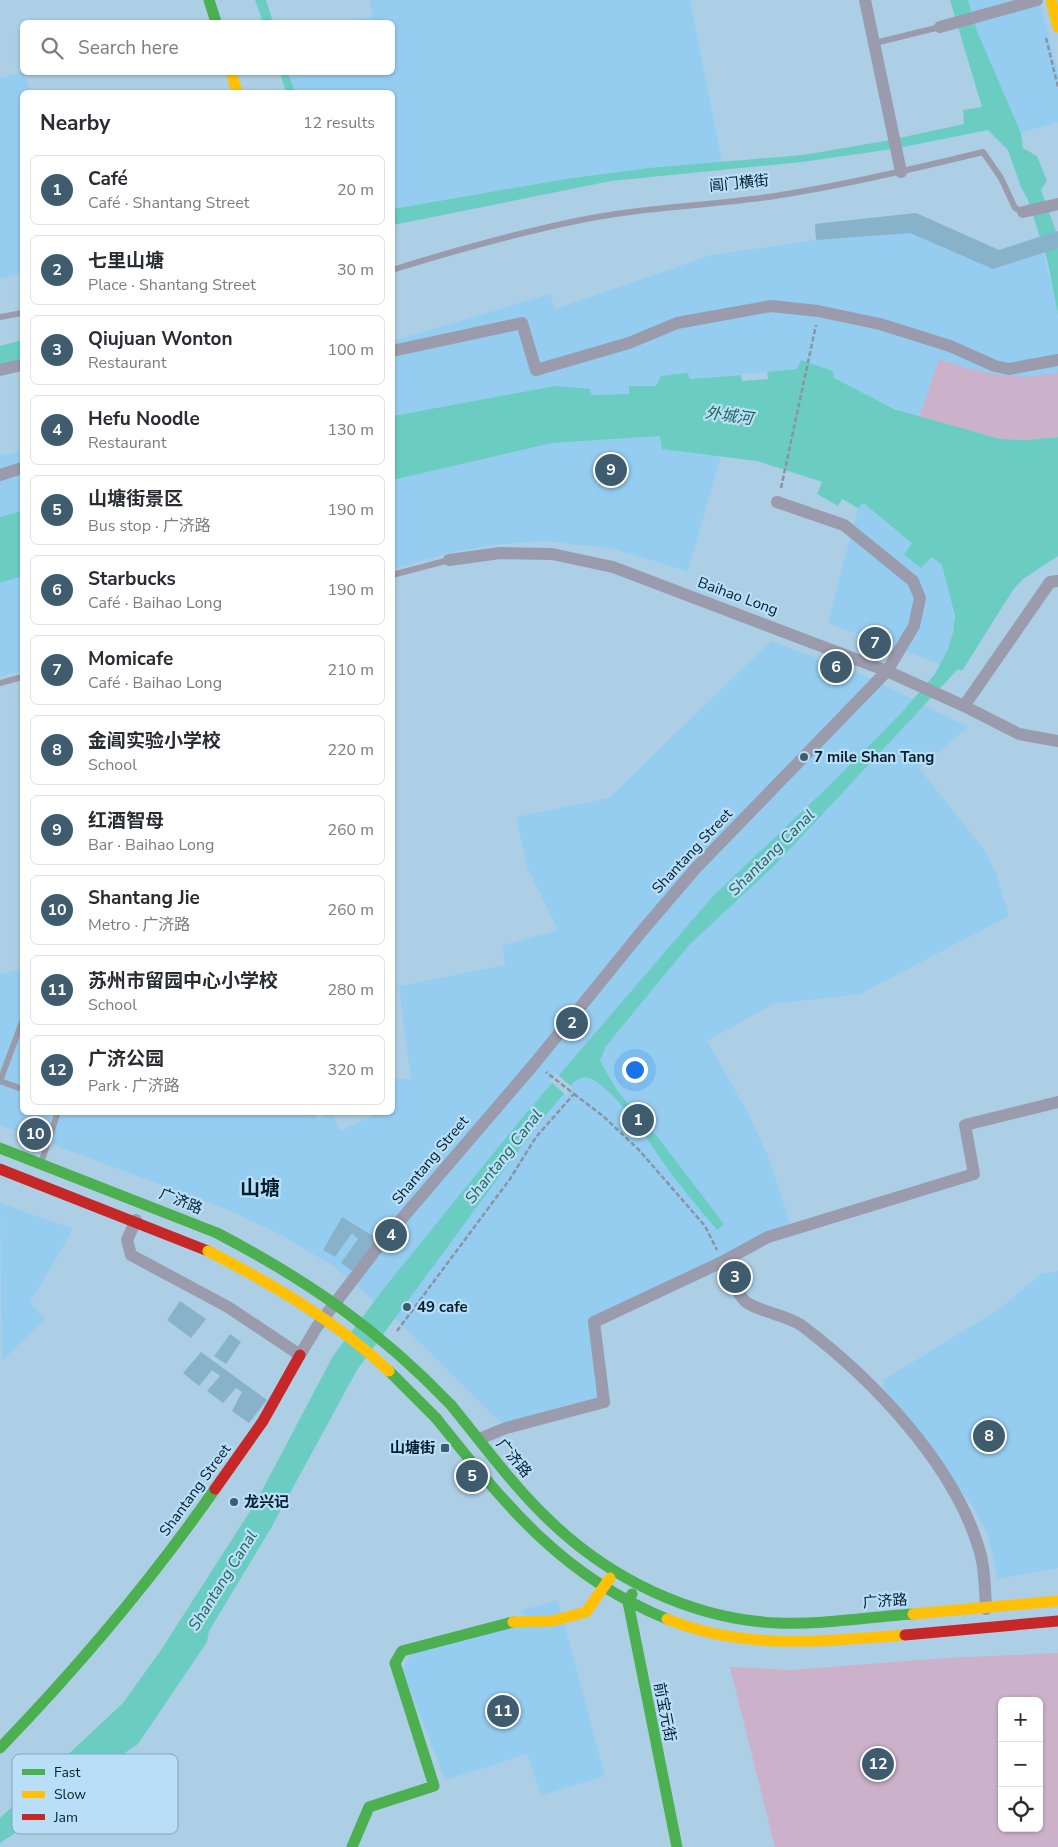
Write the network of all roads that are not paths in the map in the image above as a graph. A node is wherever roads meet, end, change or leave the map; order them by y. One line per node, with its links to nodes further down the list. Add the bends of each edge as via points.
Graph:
1 (209, 0): 5 (main road)
2 (865, 0): 8 (street)
3 (1037, 0): 6 (street)
4 (1052, 0): 7 (main road)
5 (215, 20)
6 (940, 27): 8 (lane)
7 (1058, 27)
8 (876, 43): 11 (street)
9 (232, 75): 10 (main road)
10 (236, 90)
11 (901, 172): 13 (lane, 阊门横街, via 982,152 1001,178 1015,208); 14 (lane, 阊门横街, via 774,196 577,221 483,243)
12 (1055, 204): 13 (street, 阊门横街)
13 (1023, 212)
14 (395, 269)
15 (20, 313): 16 (lane)
16 (0, 317)
17 (395, 350): 18 (street, via 522,323 536,370 629,343 677,323 771,306 818,311 880,324 950,346 995,366 1021,369)
18 (1058, 360)
19 (20, 365): 20 (street)
20 (0, 370)
21 (20, 469): 22 (street)
22 (0, 475)
23 (777, 502): 27 (street, Shantang Street, via 844,526 913,581 920,598 914,626)
24 (449, 560): 25 (lane, Baihao Long); 27 (street, Baihao Long, via 500,553 552,554 613,567)
25 (395, 574)
26 (1058, 581): 30 (street, via 1050,582)
27 (887, 671): 30 (street, Baihao Long); 42 (street, Shantang Street, via 695,868 535,1063 381,1243 316,1328)
28 (20, 677): 29 (lane)
29 (0, 683)
30 (964, 706): 31 (street, Baihao Long, via 1019,734)
31 (1058, 741)
32 (20, 1027): 33 (lane)
33 (0, 1080): 34 (lane)
34 (20, 1088)
35 (1058, 1102): 41 (street, via 965,1125 974,1174 768,1237)
36 (57, 1115): 38 (lane)
37 (0, 1148): 38 (main road, 广济路)
38 (41, 1164): 43 (main road, 广济路, bridge, via 217,1232 285,1268 356,1315 408,1360)
39 (0, 1169): 40 (main road)
40 (136, 1220): 42 (street, via 127,1240 131,1255 228,1307); 46 (main road, bridge, via 208,1250 288,1292 344,1331 394,1374 436,1418 524,1524)
41 (722, 1262): 43 (street, via 594,1322 604,1402 506,1428); 49 (street, via 745,1302 799,1324 860,1376 916,1433 959,1499 973,1530 981,1554)
42 (300, 1355): 51 (main road, Shantang Street, via 263,1421 179,1541 52,1694)
43 (479, 1439): 44 (main road, 广济路, via 550,1521)
44 (614, 1571): 45 (main road, 广济路); 46 (main road)
45 (636, 1584): 48 (main road); 49 (main road, 广济路, via 713,1612 775,1623)
46 (604, 1588): 48 (main road); 52 (main road, via 586,1612 552,1621 519,1620 402,1651 395,1663 434,1786 369,1807)
47 (1058, 1601): 49 (main road, 广济路)
48 (628, 1602): 50 (main road, via 708,1632 768,1642 812,1642); 53 (main road, 前宝元街)
49 (986, 1609)
50 (1058, 1621)
51 (0, 1748)
52 (352, 1847)
53 (677, 1847)

